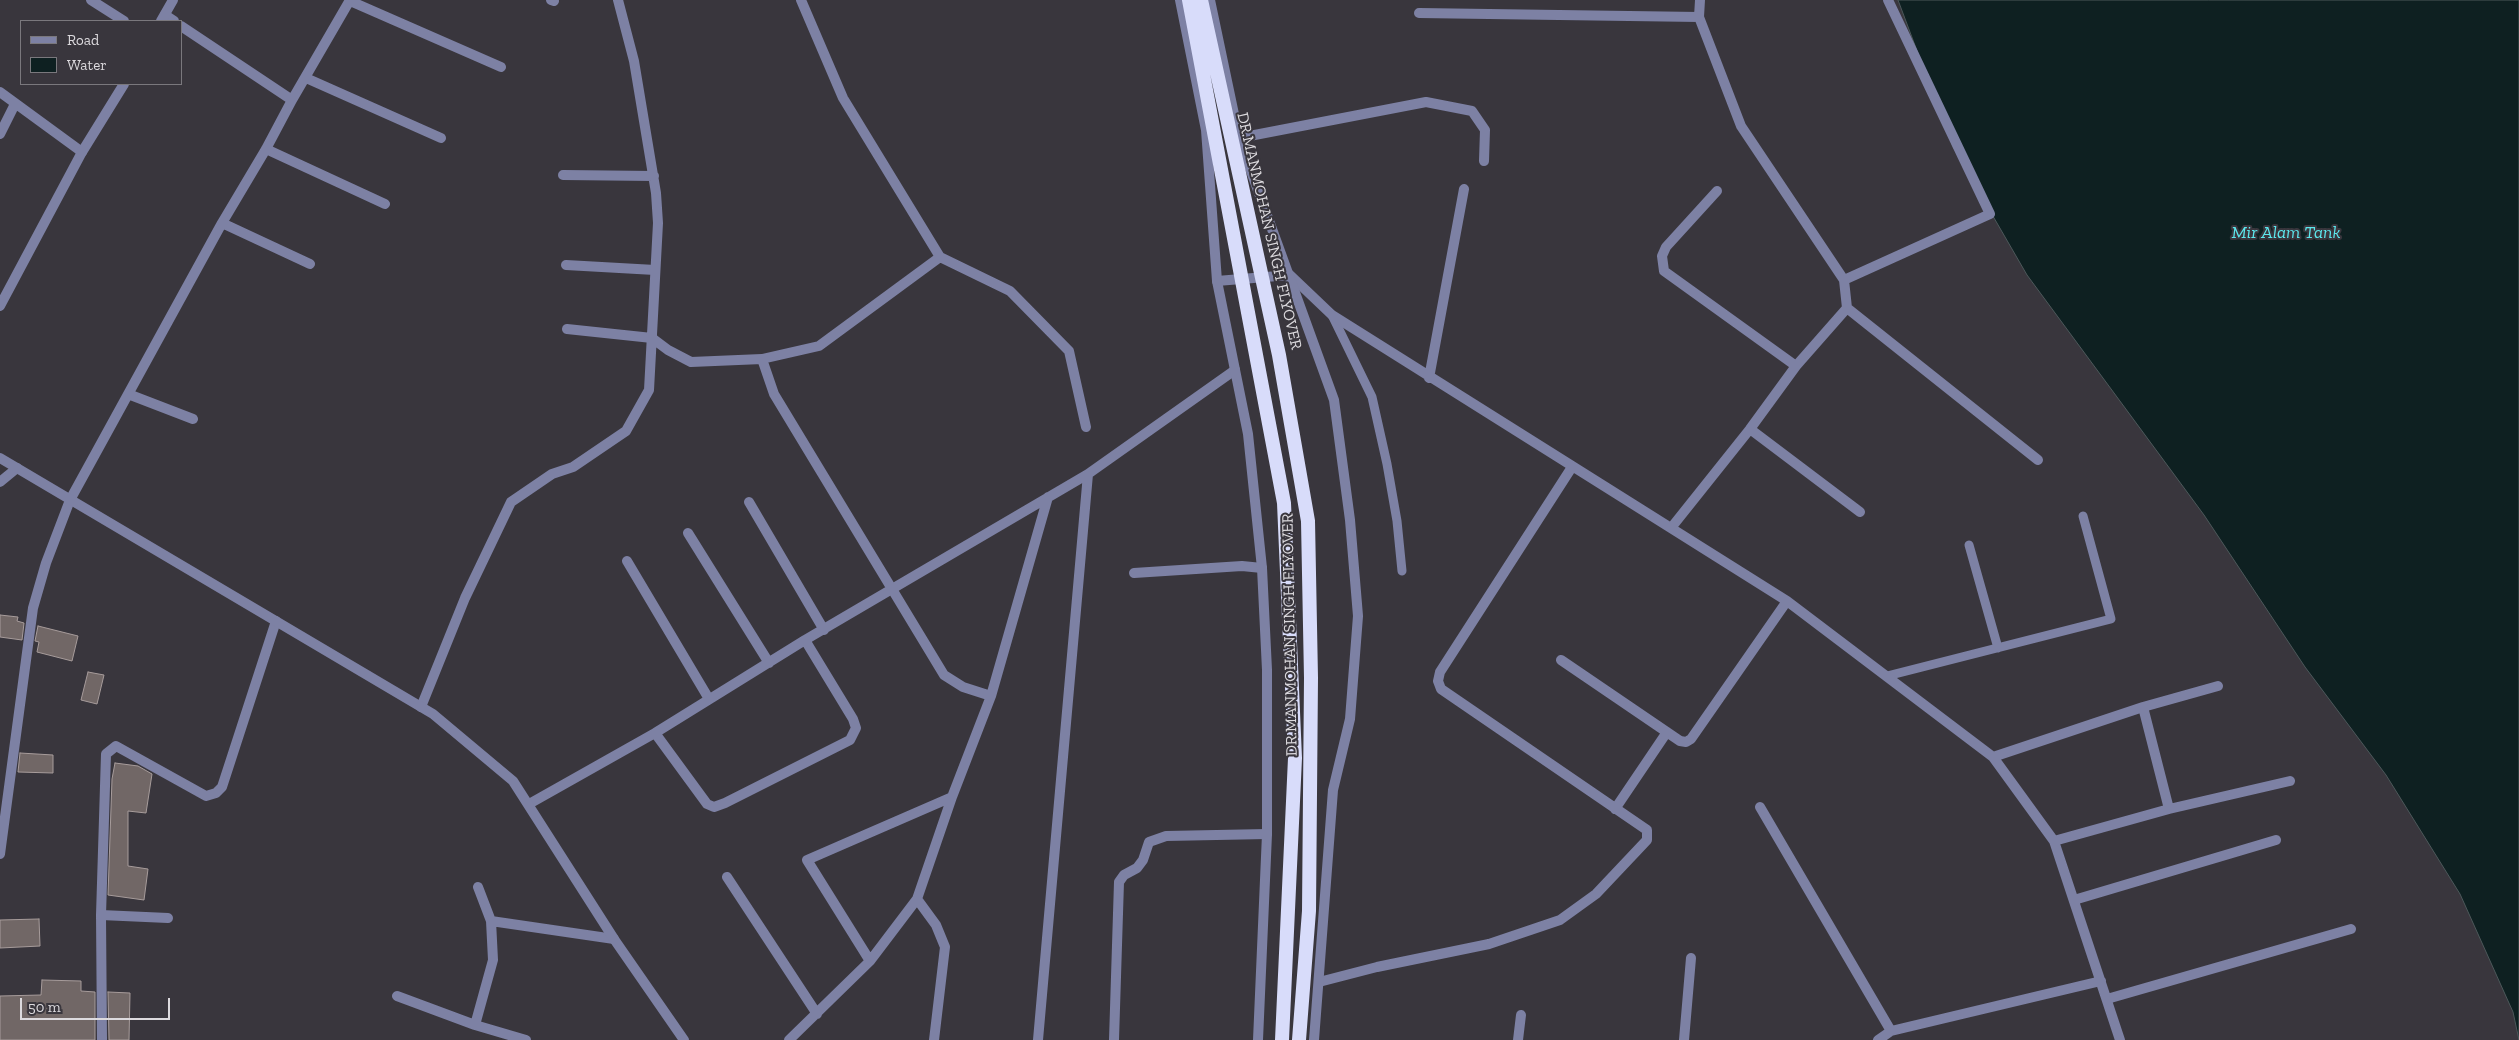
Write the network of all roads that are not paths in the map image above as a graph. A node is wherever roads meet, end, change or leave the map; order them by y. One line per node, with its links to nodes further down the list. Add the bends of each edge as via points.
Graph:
1 (91, 0): 15 (street)
2 (173, 0): 14 (street)
3 (350, 0): 17 (street); 18 (street)
4 (618, 0): 30 (street, via 635,69)
5 (802, 0): 35 (street, via 843,98)
6 (1180, 0): 41 (street, via 1206,130)
7 (1189, 0): 127 (highway, DR.MANMOHAN SINGH FLYOVER, bridge, via 1284,503 1295,758)
8 (1201, 0): 128 (highway, DR.MANMOHAN SINGH FLYOVER, bridge, via 1279,355 1308,521 1311,678 1309,911)
9 (1210, 0): 25 (street)
10 (1700, 0): 13 (street)
11 (1888, 0): 40 (street, via 1990,214)
12 (1419, 13): 13 (street)
13 (1700, 17): 40 (street, via 1741,126)
14 (163, 18)
15 (122, 20)
16 (182, 27): 21 (street)
17 (501, 67)
18 (306, 78): 21 (street); 24 (street)
19 (123, 85): 27 (street)
20 (0, 92): 22 (street)
21 (292, 100): 26 (street)
22 (16, 104): 23 (street); 27 (street)
23 (0, 134)
24 (441, 138)
25 (1239, 138): 28 (street, via 1426,102 1472,111 1485,130); 39 (street)
26 (266, 149): 33 (street); 34 (street)
27 (82, 152): 42 (street)
28 (1484, 161)
29 (563, 175): 30 (street)
30 (654, 176): 38 (street, via 658,223)
31 (1464, 189): 50 (street)
32 (1717, 191): 48 (street, via 1666,247 1662,256 1664,271)
33 (385, 204)
34 (222, 223): 36 (street); 51 (street)
35 (940, 257): 47 (street, via 819,346); 53 (street, via 1010,291 1069,351)
36 (310, 264)
37 (566, 265): 38 (street)
38 (655, 270): 46 (street)
39 (1290, 275): 41 (street); 44 (street); 112 (street, via 1334,400 1350,520 1358,616 1350,719 1333,790)
40 (1844, 280): 43 (street)
41 (1217, 281): 49 (street)
42 (0, 306)
43 (1847, 308): 48 (street); 56 (street)
44 (1332, 315): 50 (street); 71 (lane, via 1372,397 1397,521)
45 (567, 329): 46 (street)
46 (652, 338): 47 (street, via 691,362); 85 (street, via 649,390 626,431 573,467 552,474 511,502 465,598)
47 (762, 359): 73 (street, via 774,394)
48 (1796, 366): 54 (street)
49 (1235, 370): 59 (street); 70 (street, via 1248,434)
50 (1429, 378): 57 (street)
51 (128, 394): 52 (street); 62 (street)
52 (192, 419)
53 (1086, 427)
54 (1750, 429): 64 (street); 66 (street)
55 (0, 458): 58 (street)
56 (2038, 460)
57 (1572, 467): 66 (street); 94 (street, via 1440,672 1438,681 1441,689)
58 (17, 468): 60 (street); 62 (street)
59 (1088, 474): 61 (street); 124 (street)
60 (0, 482)
61 (1048, 497): 73 (street); 83 (street)
62 (70, 500): 75 (street); 99 (street, via 33,608)
63 (749, 502): 76 (street)
64 (1860, 512)
65 (2083, 516): 78 (lane, via 2110,619)
66 (1671, 528): 74 (street)
67 (688, 533): 80 (street)
68 (1969, 545): 78 (lane)
69 (627, 561): 84 (street)
70 (1262, 568): 72 (street, via 1242,566); 96 (street, via 1267,670)
71 (1402, 571)
72 (1134, 573)
73 (892, 588): 76 (street); 83 (street, via 944,675 963,687)
74 (1786, 601): 81 (street); 87 (street, via 1690,739 1680,741)
75 (276, 621): 85 (street); 104 (street, via 222,787 216,793 206,796 116,746 106,754)
76 (824, 630): 77 (street)
77 (805, 640): 80 (street); 88 (street, via 853,719 856,728 850,740 714,807 707,804)
78 (1998, 648): 81 (lane)
79 (1561, 660): 87 (street)
80 (769, 663): 84 (street)
81 (1887, 676): 89 (street)
82 (2218, 686): 86 (street)
83 (991, 696): 91 (street)
84 (709, 699): 88 (street)
85 (421, 707): 92 (street, via 513,781)
86 (2143, 707): 89 (street); 95 (street)
87 (1667, 732): 94 (street)
88 (655, 733): 92 (street)
89 (1993, 757): 98 (street)
90 (2290, 781): 95 (street)
91 (952, 797): 102 (street); 110 (street, via 806,860)
92 (529, 804): 108 (street)
93 (1760, 807): 118 (street)
94 (1615, 809): 112 (street, via 1647,830 1647,840 1596,894 1560,920 1489,944)
95 (2169, 809): 98 (street)
96 (1267, 834): 125 (street, via 1166,836 1149,842 1137,868 1124,875 1119,882); 126 (street)
97 (2276, 840): 103 (street)
98 (2054, 841): 103 (street)
99 (0, 854)
100 (726, 877): 115 (street)
101 (478, 887): 106 (street)
102 (917, 899): 110 (street); 123 (street, via 936,925 944,947)
103 (2074, 900): 111 (street)
104 (101, 915): 105 (street); 119 (street)
105 (168, 918)
106 (491, 921): 108 (street); 117 (street, via 493,960)
107 (2351, 929): 114 (street)
108 (614, 939): 121 (street)
109 (1691, 958): 131 (street)
110 (870, 961): 115 (street)
111 (2101, 981): 114 (street); 118 (street)
112 (1320, 982): 129 (street)
113 (397, 996): 117 (street)
114 (2107, 999): 133 (street)
115 (817, 1014): 122 (street)
116 (1522, 1015): 130 (street)
117 (474, 1025): 120 (street)
118 (1891, 1031): 132 (street)
119 (102, 1040)
120 (526, 1040)
121 (684, 1040)
122 (789, 1040)
123 (934, 1040)
124 (1038, 1040)
125 (1114, 1040)
126 (1258, 1040)
127 (1282, 1040)
128 (1300, 1040)
129 (1314, 1040)
130 (1518, 1040)
131 (1684, 1040)
132 (1878, 1040)
133 (2120, 1040)

